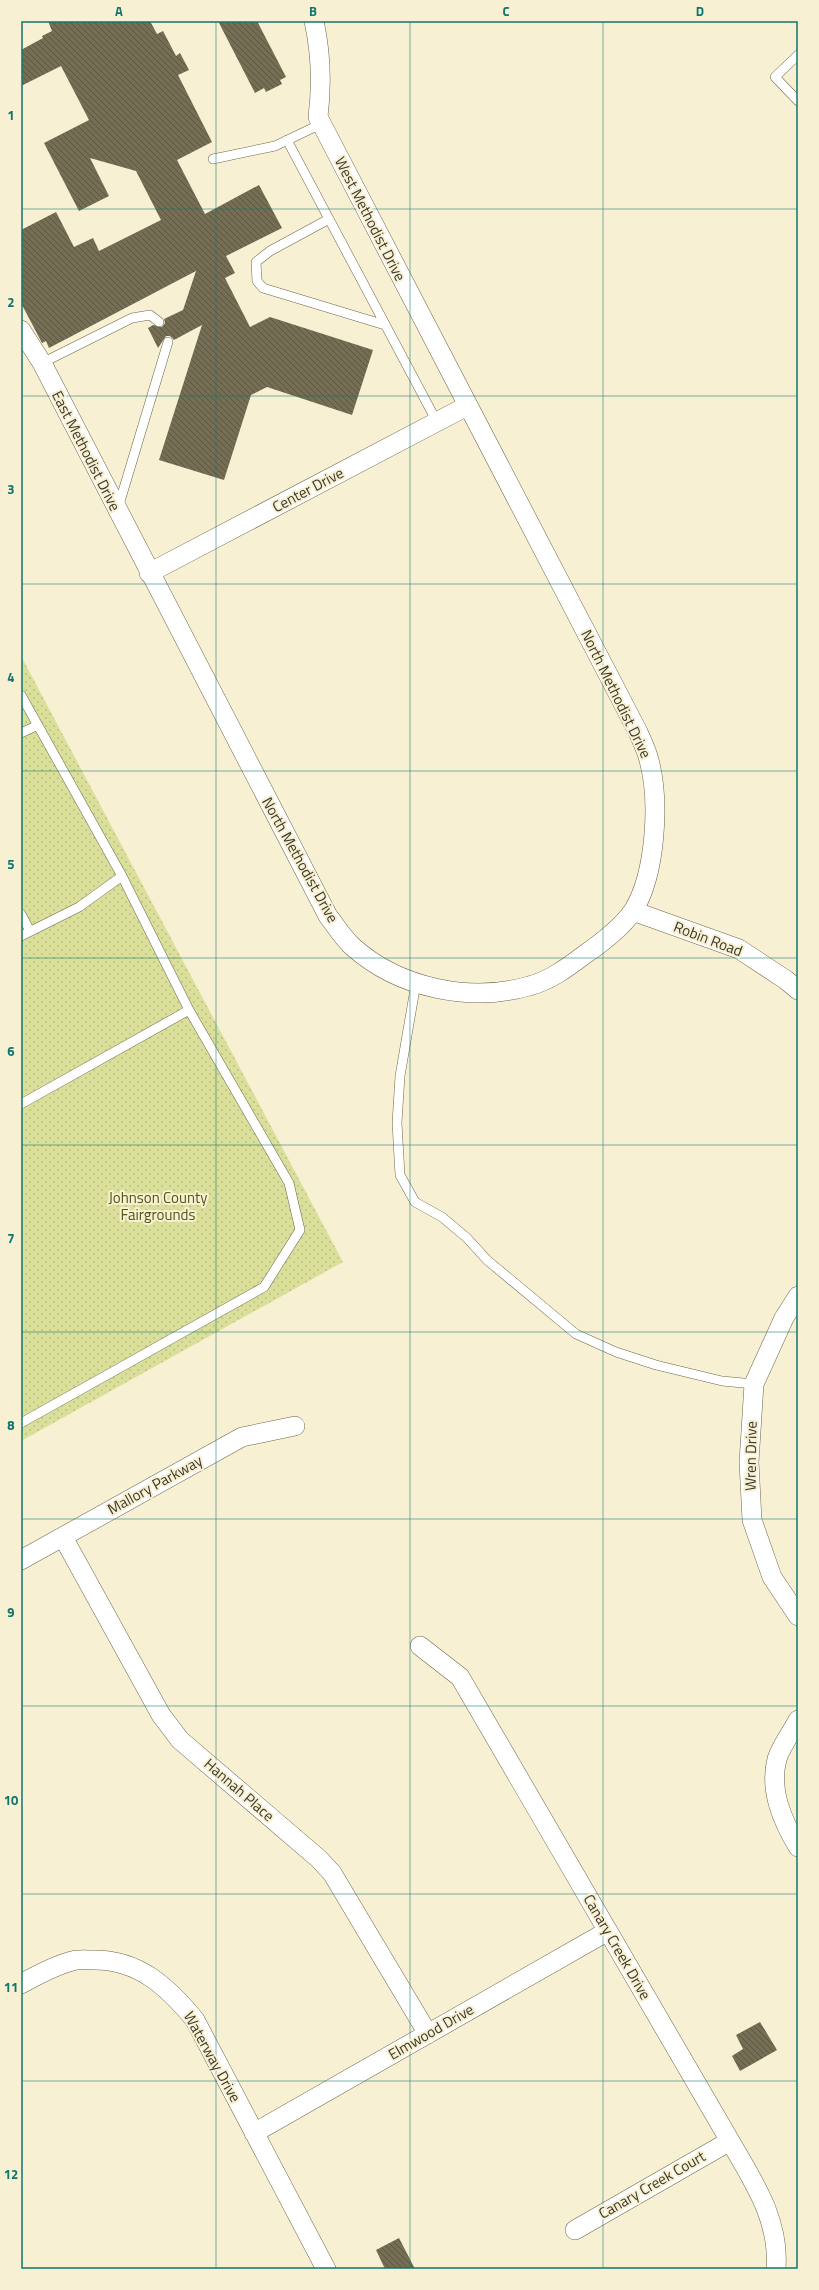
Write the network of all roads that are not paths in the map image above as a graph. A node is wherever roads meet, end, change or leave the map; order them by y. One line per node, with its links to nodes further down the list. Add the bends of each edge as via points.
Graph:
1 (314, 21): 4 (street, West Methodist Drive, via 320,46 321,93 318,117)
2 (798, 55): 3 (lane, via 775,76)
3 (798, 101)
4 (322, 124): 5 (lane); 13 (street, West Methodist Drive)
5 (287, 140): 6 (lane, via 275,146); 7 (lane)
6 (213, 159)
7 (329, 219): 9 (lane); 9 (lane, via 270,251 256,262 257,281 263,288 280,295)
8 (159, 322): 12 (lane, via 150,315 132,318)
9 (385, 325): 14 (lane)
10 (21, 330): 12 (street, East Methodist Drive)
11 (168, 342): 15 (lane)
12 (42, 363): 15 (street, East Methodist Drive)
13 (467, 406): 14 (street, Center Drive); 21 (street, North Methodist Drive, via 638,732 649,759 656,817 653,850 645,881)
14 (437, 422): 16 (street, Center Drive)
15 (118, 511): 16 (street, East Methodist Drive)
16 (149, 573): 25 (street, North Methodist Drive, via 328,916 352,946 386,969)
17 (21, 695): 18 (lane)
18 (38, 725): 19 (lane); 20 (lane)
19 (21, 733)
20 (122, 876): 23 (lane, via 79,907); 27 (lane)
21 (633, 911): 25 (street, North Methodist Drive, via 603,941 564,970 530,986 493,994 453,992); 26 (street, Robin Road, via 739,949)
22 (21, 914): 23 (lane)
23 (30, 931): 24 (lane)
24 (21, 936)
25 (416, 983): 30 (lane, via 400,1076 397,1122 400,1175 415,1202 442,1217 467,1238 487,1260 576,1334 616,1352 656,1365 722,1381)
26 (798, 990)
27 (189, 1010): 28 (lane); 31 (lane, via 289,1183 300,1230 264,1287)
28 (21, 1104)
29 (798, 1296): 30 (street, Wren Drive, via 784,1318)
30 (754, 1384): 35 (street, Wren Drive, via 749,1462 752,1520 772,1577)
31 (21, 1423)
32 (296, 1426): 33 (street, Mallory Parkway, via 242,1437)
33 (63, 1536): 34 (street, Mallory Parkway); 41 (street, Hannah Place, via 161,1715 180,1740 332,1873)
34 (21, 1560)
35 (798, 1616)
36 (420, 1646): 39 (street, Canary Creek Drive, via 460,1677)
37 (798, 1720): 38 (street, via 778,1758 775,1792 785,1825)
38 (798, 1847)
39 (608, 1931): 41 (street, Elmwood Drive); 43 (street, Canary Creek Drive)
40 (21, 1984): 42 (street, Waterway Drive, via 43,1972 73,1961 100,1960 127,1964 152,1977 175,1996 195,2020)
41 (428, 2034): 42 (street, Elmwood Drive)
42 (254, 2133): 45 (street, Waterway Drive)
43 (730, 2141): 44 (street, Canary Creek Court); 46 (street, Canary Creek Drive, via 765,2204 774,2232)
44 (575, 2230)
45 (326, 2269)
46 (776, 2269)

